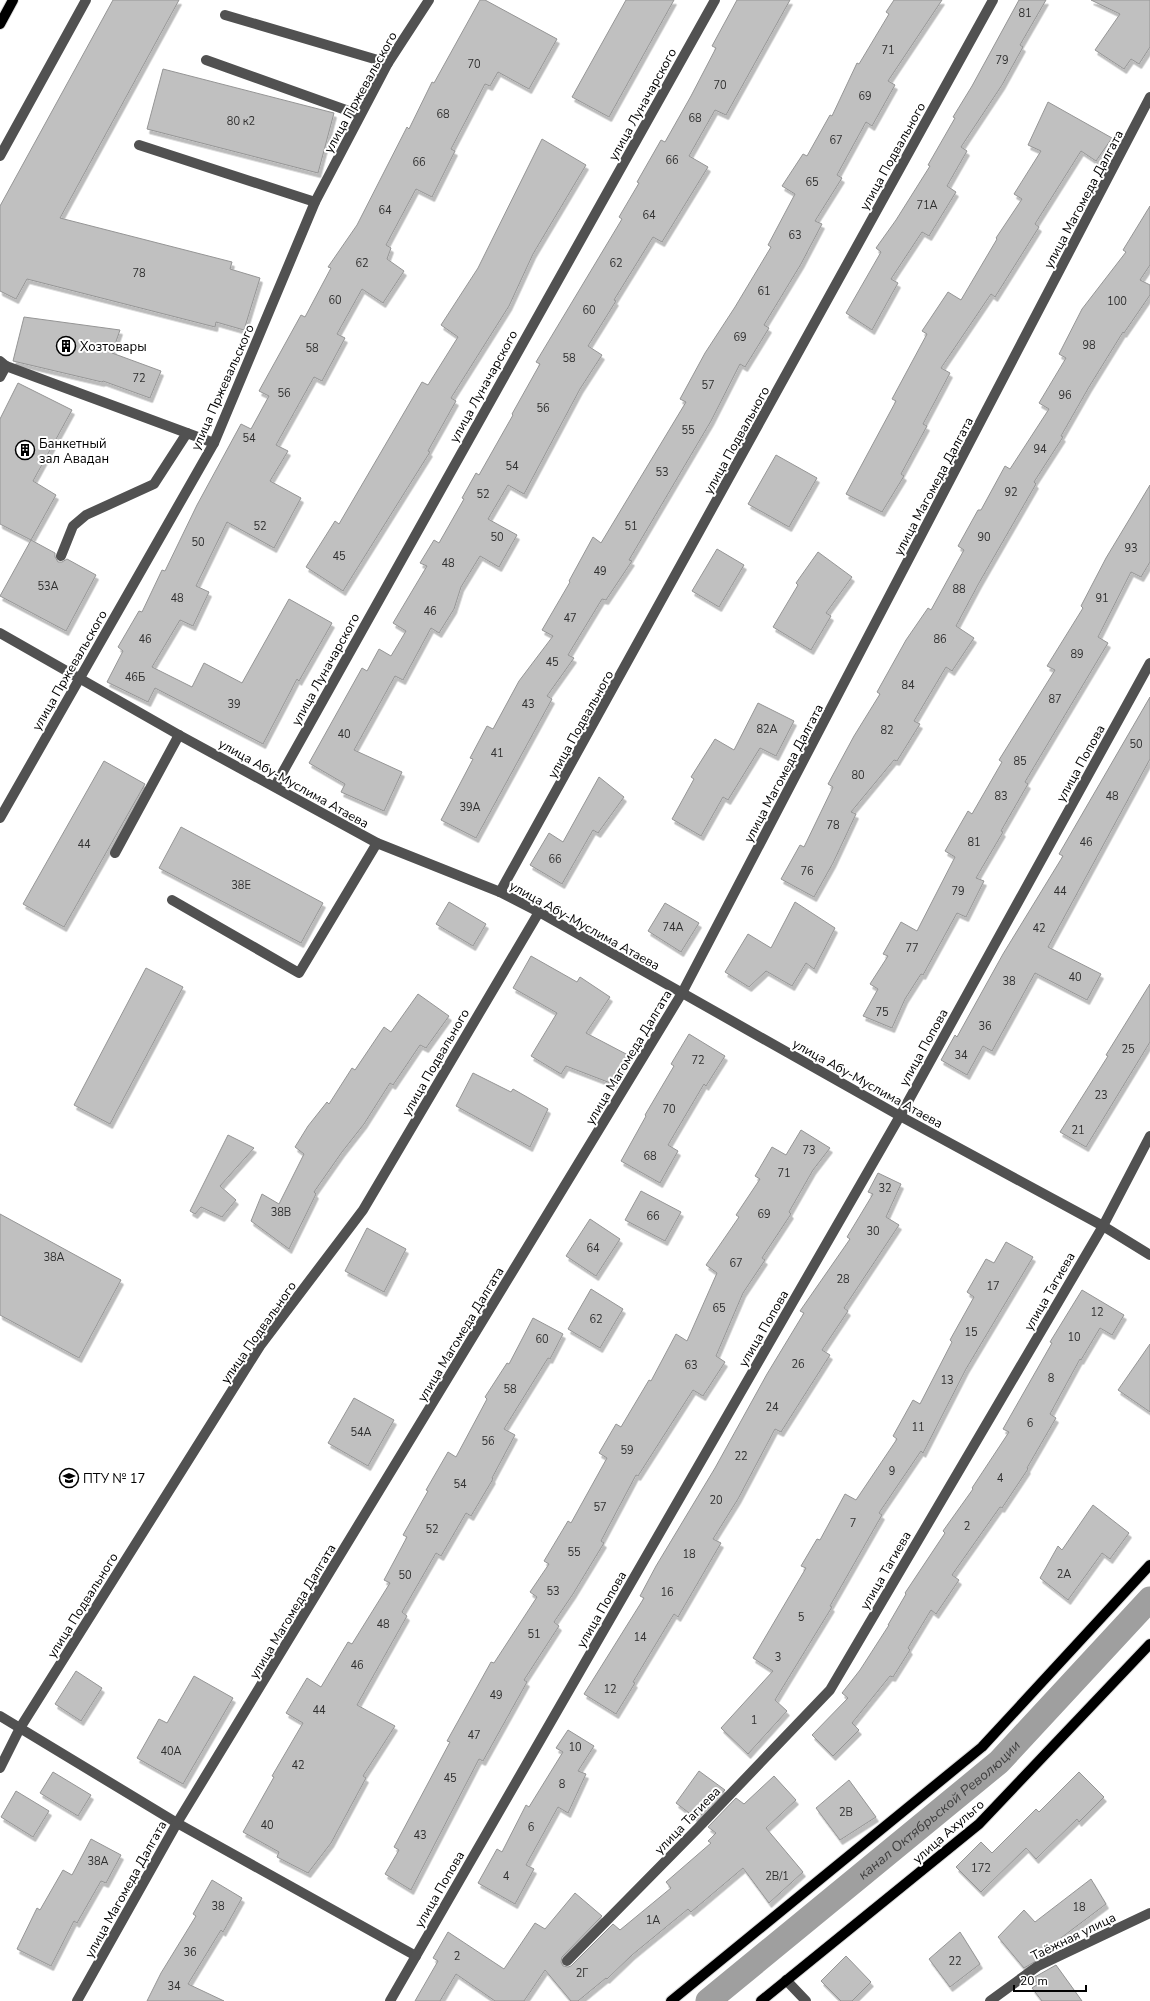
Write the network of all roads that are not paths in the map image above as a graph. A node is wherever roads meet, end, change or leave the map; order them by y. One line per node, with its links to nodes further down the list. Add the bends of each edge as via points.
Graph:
1 (13, 0): 7 (main road)
2 (86, 0): 13 (street)
3 (429, 0): 9 (street, улица Пржевальского)
4 (715, 0): 24 (street, улица Луначарского)
5 (993, 0): 28 (street, улица Подвального)
6 (225, 15): 9 (street)
7 (0, 24)
8 (206, 60): 11 (street)
9 (388, 63): 11 (street, улица Пржевальского)
10 (1150, 98): 31 (street, улица Магомеда Далгата)
11 (360, 115): 14 (street, улица Пржевальского)
12 (139, 144): 14 (street)
13 (0, 156)
14 (315, 202): 18 (street, улица Пржевальского)
15 (3, 364): 16 (street); 17 (street)
16 (0, 377)
17 (187, 433): 18 (street); 19 (street, via 154,484 86,515 73,526)
18 (214, 444): 22 (street, улица Пржевальского)
19 (61, 556)
20 (0, 633): 22 (street, улица Абу-Муслима Атаева)
21 (1150, 663): 32 (street, улица Попова)
22 (79, 678): 23 (street, улица Абу-Муслима Атаева); 25 (street, улица Пржевальского)
23 (179, 735): 24 (street, улица Абу-Муслима Атаева); 27 (street)
24 (275, 786): 26 (street, улица Абу-Муслима Атаева)
25 (0, 818)
26 (377, 843): 28 (street, улица Абу-Муслима Атаева); 29 (street, via 299,973)
27 (115, 852)
28 (500, 892): 30 (street, улица Абу-Муслима Атаева)
29 (172, 900)
30 (539, 912): 31 (street, улица Абу-Муслима Атаева); 39 (street, улица Подвального, via 363,1210 260,1346)
31 (682, 993): 32 (street, улица Абу-Муслима Атаева); 41 (street, улица Магомеда Далгата)
32 (900, 1116): 34 (street, улица Абу-Муслима Атаева); 43 (street, улица Попова)
33 (1150, 1136): 34 (street, улица Тагиева)
34 (1103, 1226): 35 (street, улица Абу-Муслима Атаева); 44 (street, улица Тагиева, via 830,1690)
35 (1150, 1255)
36 (1150, 1566): 48 (main road, via 982,1747)
37 (1150, 1644): 45 (main road, улица Ахульго, via 979,1824)
38 (0, 1716): 39 (street)
39 (20, 1728): 40 (street, улица Подвального); 41 (street)
40 (0, 1768)
41 (177, 1823): 43 (street); 46 (street, улица Магомеда Далгата)
42 (1150, 1914): 51 (street, Таёжная улица, via 1038,1966)
43 (416, 1956): 47 (street, улица Попова)
44 (568, 1961)
45 (786, 1980): 49 (main road, улица Ахульго); 50 (street)
46 (77, 2001)
47 (390, 2001)
48 (671, 2001)
49 (761, 2001)
50 (806, 2001)
51 (990, 2001)

